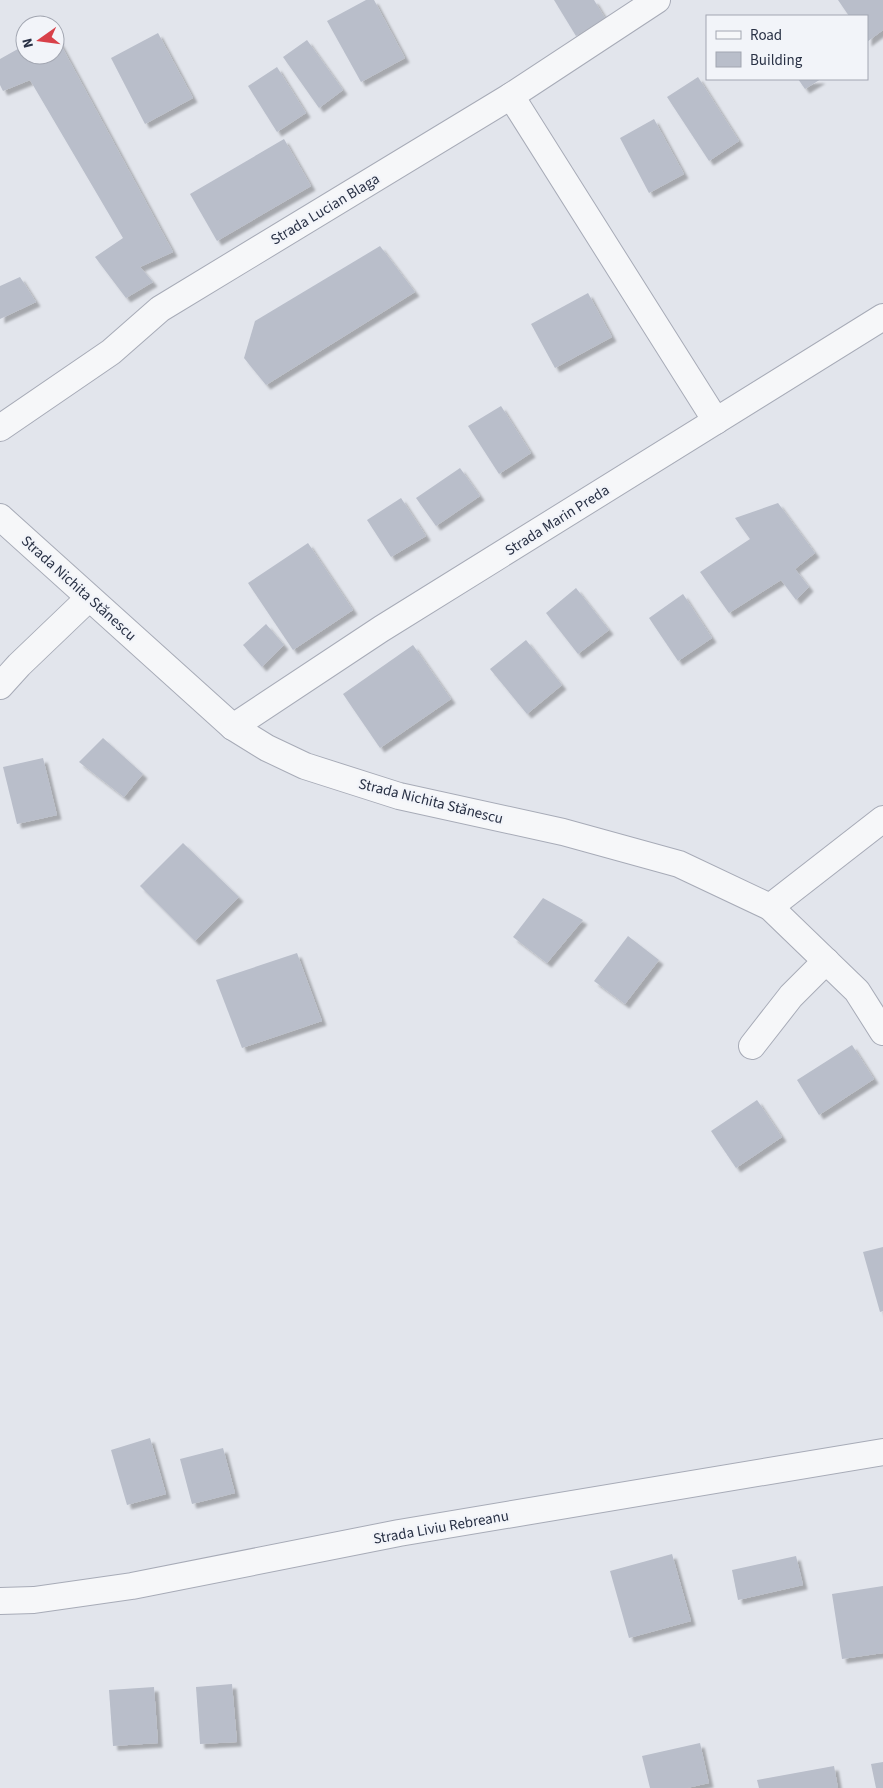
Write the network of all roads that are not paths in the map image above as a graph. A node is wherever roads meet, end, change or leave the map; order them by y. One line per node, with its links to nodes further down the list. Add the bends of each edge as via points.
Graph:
1 (657, 0): 2 (street, Strada Lucian Blaga)
2 (511, 96): 4 (street); 5 (street, Strada Lucian Blaga, via 160,309 110,352)
3 (883, 317): 4 (street, Strada Marin Preda)
4 (716, 421): 9 (street, Strada Marin Preda, via 381,629)
5 (0, 428)
6 (0, 517): 7 (street, Strada Nichita Stănescu)
7 (89, 598): 8 (street); 9 (street, Strada Nichita Stănescu)
8 (0, 686)
9 (233, 727): 11 (street, Strada Nichita Stănescu, via 305,766 399,796 563,832 679,864)
10 (883, 819): 11 (street)
11 (770, 907): 12 (street, Strada Nichita Stănescu)
12 (826, 961): 13 (street, Strada Nichita Stănescu, via 856,990); 14 (street, via 791,996)
13 (883, 1032)
14 (752, 1046)
15 (883, 1452): 16 (street, Strada Liviu Rebreanu, via 399,1533 132,1586 34,1600)
16 (0, 1601)

